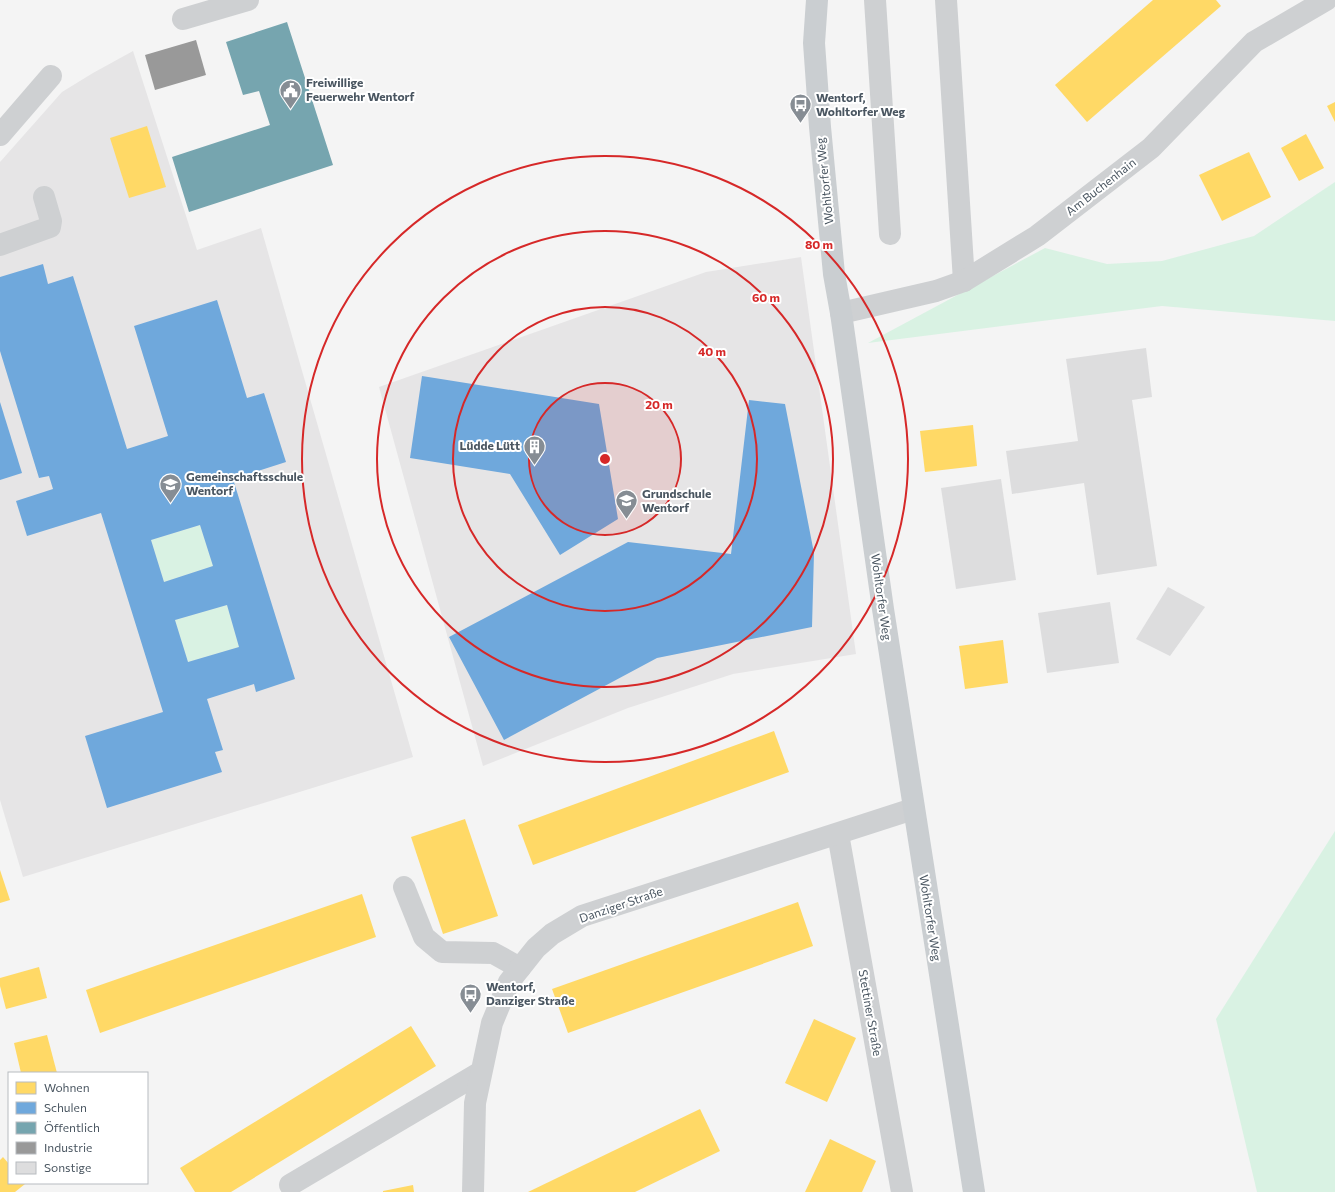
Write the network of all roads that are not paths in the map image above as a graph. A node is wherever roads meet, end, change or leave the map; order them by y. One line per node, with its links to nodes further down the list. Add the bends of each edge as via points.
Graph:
1 (248, 0): 6 (street)
2 (817, 0): 13 (main road, Wohltorfer Weg, via 814,43 820,127 834,274)
3 (875, 0): 10 (street)
4 (946, 0): 12 (street)
5 (1326, 0): 12 (street, Am Buchenhain, via 1254,42 1151,148 1037,236)
6 (183, 19)
7 (51, 76): 8 (street)
8 (0, 135)
9 (44, 197): 11 (street, via 50,226)
10 (890, 234)
11 (0, 245)
12 (964, 281): 13 (street, Am Buchenhain, via 936,291)
13 (841, 314): 14 (main road, Wohltorfer Weg)
14 (913, 809): 15 (street, Danziger Straße); 22 (main road, Wohltorfer Weg)
15 (838, 834): 17 (street, Danziger Straße, via 582,916 552,934 536,948); 21 (street, Stettiner Straße)
16 (404, 887): 17 (street, via 424,937 442,952 493,953)
17 (520, 968): 18 (street, Danziger Straße, via 509,982 492,1023)
18 (481, 1072): 19 (street); 20 (street, Danziger Straße, via 475,1103)
19 (290, 1185)
20 (474, 1192)
21 (902, 1192)
22 (974, 1192)

